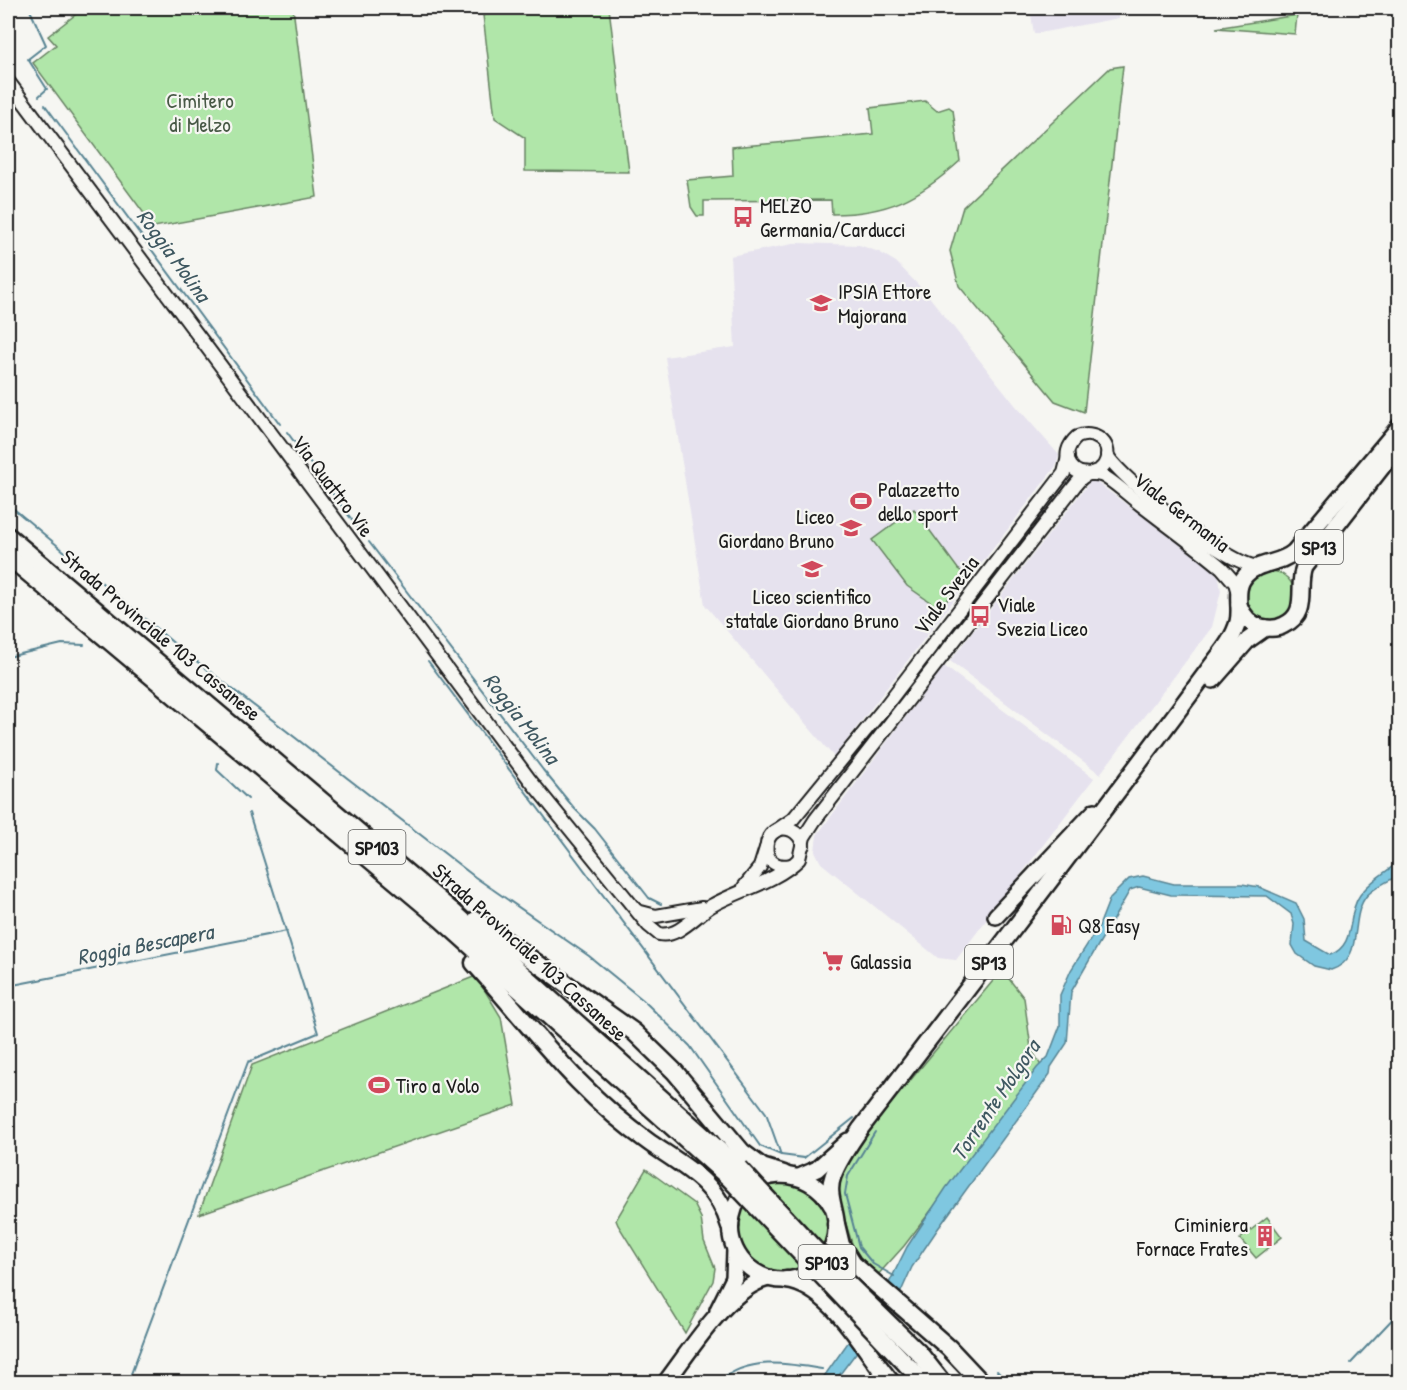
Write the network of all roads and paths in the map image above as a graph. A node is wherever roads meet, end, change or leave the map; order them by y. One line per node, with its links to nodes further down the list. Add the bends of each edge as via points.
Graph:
1 (8, 81): 22 (street, Via Quattro Vie, via 530,780)
2 (1400, 426): 9 (main road, SP13, via 1298,549 1284,560)
3 (1400, 444): 10 (main road, SP13, via 1306,564 1301,576)
4 (1067, 455): 5 (street, via 1072,441 1086,434 1101,439); 6 (street, via 1075,470); 16 (street, Viale Svezia, via 1064,473 885,708 794,819)
5 (1107, 455): 6 (street, via 1103,468); 9 (street, Viale Germania, via 1122,474 1214,547 1245,565)
6 (1090, 474): 11 (street, Viale Germania, via 1104,476 1216,563 1235,583); 17 (street, Viale Svezia, via 1073,488 975,611 815,820)
7 (8, 536): 13 (highway, Strada Provinciale 103 Cassanese / SP103)
8 (8, 556): 14 (highway, Strada Provinciale 103 Cassanese / SP103)
9 (1265, 565): 10 (main road, SP13, via 1290,571); 11 (main road, SP13, via 1245,577)
10 (1302, 591): 12 (main road, SP13, via 1294,618 1281,627)
11 (1238, 598): 12 (main road, via 1249,621); 15 (main road, SP13, via 1238,620 1231,639)
12 (1266, 628): 15 (main road, SP13, via 1226,663)
13 (165, 667): 25 (highway, Strada Provinciale 103 Cassanese / SP103, via 451,910); 26 (highway, SP103, via 227,708 486,928 634,1032 675,1072 742,1152 762,1167)
14 (293, 796): 25 (highway, Strada Provinciale 103 Cassanese / SP103); 29 (highway, SP103, via 453,939 592,1096 714,1190)
15 (1116, 796): 23 (main road, via 1091,813); 24 (main road, SP13)
16 (774, 832): 17 (street, via 791,830); 18 (street, Viale Svezia)
17 (803, 845): 19 (street, Viale Svezia, via 802,855)
18 (766, 846): 19 (street, via 774,863); 20 (street, Viale Svezia, via 760,867)
19 (793, 865): 20 (street, Viale Svezia)
20 (739, 892): 21 (street, Viale Svezia)
21 (712, 905): 22 (street, Viale Svezia, via 654,916); 22 (street, Viale Svezia, via 677,931 663,935 654,932)
22 (635, 909)
23 (996, 916)
24 (861, 1128): 26 (main road, SP13, via 817,1168); 27 (main road, SP13, via 833,1176)
25 (734, 1173): 34 (highway, Strada Provinciale 103 Cassanese / SP103, bridge)
26 (792, 1175): 27 (main road, SP13, via 819,1188); 29 (main road, SP13, via 761,1179 742,1193)
27 (832, 1206): 28 (main road, SP13)
28 (836, 1224): 32 (main road, SP13, via 832,1248 818,1267 809,1274); 39 (highway, SP103, via 841,1245 853,1264 949,1348)
29 (730, 1226): 30 (main road)
30 (735, 1250): 31 (main road, SP13, via 747,1266); 33 (main road, via 734,1278)
31 (768, 1278): 32 (main road, SP13); 33 (main road, via 749,1287)
32 (786, 1280): 36 (highway, SP103, via 814,1290 831,1305)
33 (713, 1321): 35 (main road)
34 (913, 1359): 37 (highway, Strada Provinciale 103 Cassanese / SP103); 38 (highway, Strada Provinciale 103 Cassanese / SP103)
35 (666, 1383)
36 (891, 1383)
37 (924, 1383)
38 (942, 1383)
39 (981, 1383)

